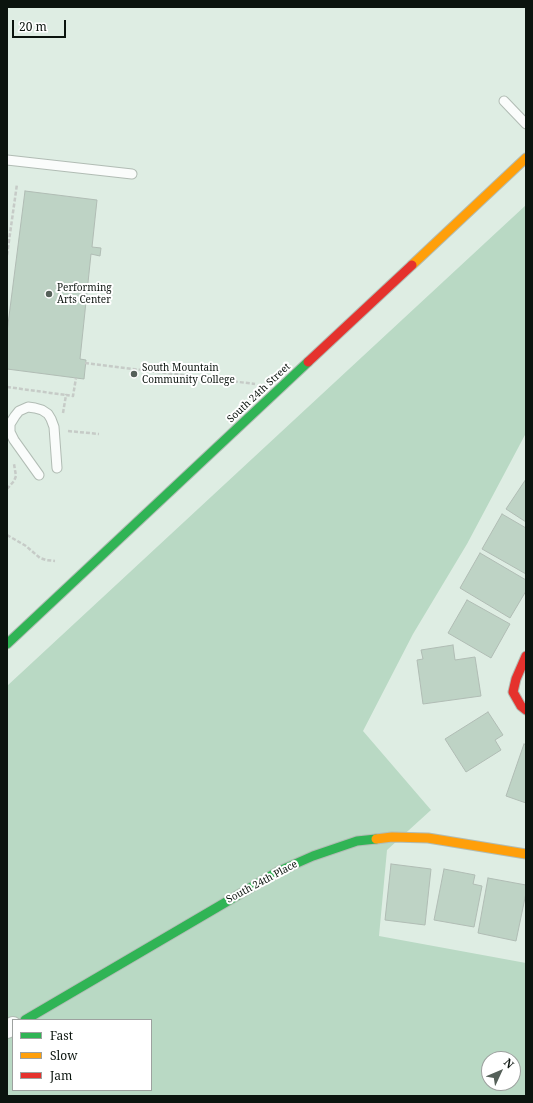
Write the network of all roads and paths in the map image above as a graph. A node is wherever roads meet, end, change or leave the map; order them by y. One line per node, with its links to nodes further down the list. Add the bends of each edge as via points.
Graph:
1 (504, 101): 2 (lane)
2 (526, 124)
3 (526, 158): 11 (main road, South 24th Street)
4 (7, 160): 5 (lane)
5 (132, 174)
6 (17, 184): 7 (path)
7 (7, 255)
8 (86, 363): 11 (path)
9 (76, 378): 12 (path, via 73,396)
10 (7, 387): 12 (path)
11 (281, 387): 22 (main road, South 24th Street)
12 (66, 395): 13 (path)
13 (63, 416)
14 (61, 430): 15 (path)
15 (99, 434)
16 (10, 460): 19 (path, via 14,464 16,476)
17 (57, 468): 18 (lane, via 52,419 42,410 28,407 15,416 10,424 10,432)
18 (39, 475)
19 (7, 489)
20 (7, 535): 21 (path, via 40,558)
21 (55, 561)
22 (7, 644)
23 (526, 656): 24 (main road, via 513,692)
24 (526, 710)
25 (526, 854): 26 (main road, South 24th Place, via 428,838 392,837 357,842 328,851 279,871)
26 (27, 1019)

